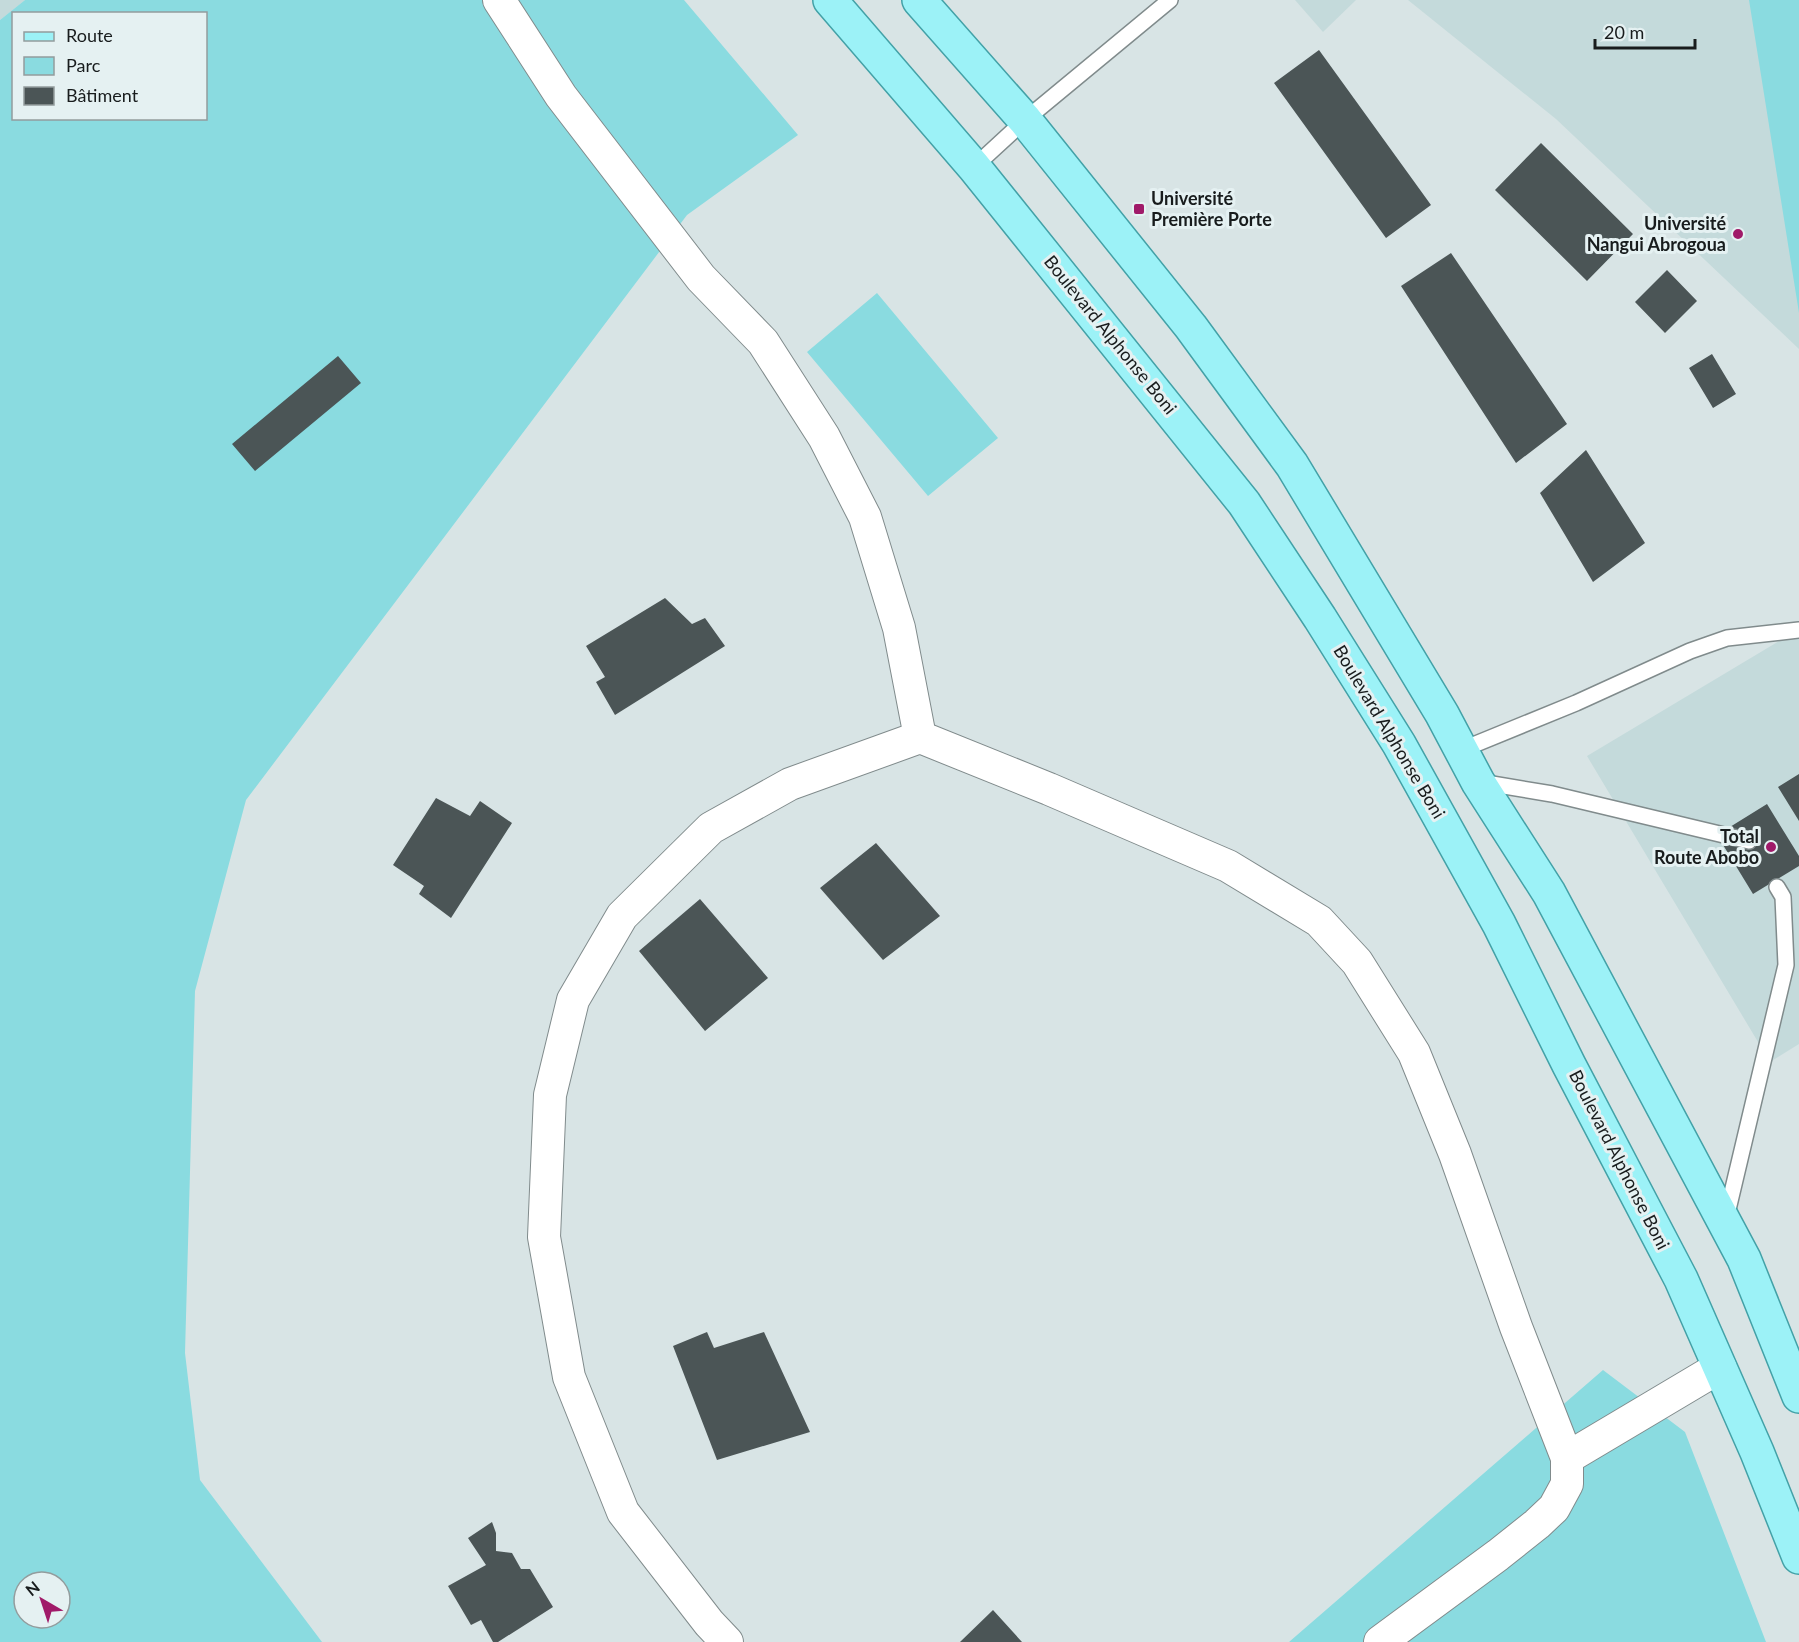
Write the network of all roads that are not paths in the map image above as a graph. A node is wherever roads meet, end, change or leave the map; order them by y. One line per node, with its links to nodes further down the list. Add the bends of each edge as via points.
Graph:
1 (499, 0): 8 (street, via 561,96 701,278 763,342 824,437 865,517 899,628)
2 (830, 0): 6 (main road, Boulevard Alphonse Boni)
3 (919, 0): 5 (main road)
4 (1170, 0): 5 (lane)
5 (1025, 120): 6 (lane); 9 (main road, via 1191,327 1292,465)
6 (974, 167): 14 (main road, Boulevard Alphonse Boni, via 1244,503 1399,744 1499,924 1680,1280)
7 (1799, 630): 9 (lane, via 1727,638 1690,651)
8 (920, 737): 16 (street, via 1228,866 1319,921 1349,954 1414,1053); 18 (street, via 790,784 711,828 622,916 573,1000 550,1095 544,1237 569,1377 623,1512)
9 (1461, 750): 10 (main road)
10 (1478, 782): 11 (lane, via 1552,794); 13 (main road, via 1549,893)
11 (1749, 841)
12 (1777, 887): 13 (lane, via 1783,897 1786,965)
13 (1725, 1221): 15 (main road)
14 (1720, 1367): 16 (street); 17 (main road, Boulevard Alphonse Boni)
15 (1799, 1396)
16 (1567, 1458): 19 (street, via 1567,1484 1554,1508)
17 (1799, 1557)
18 (727, 1642)
19 (1380, 1642)

